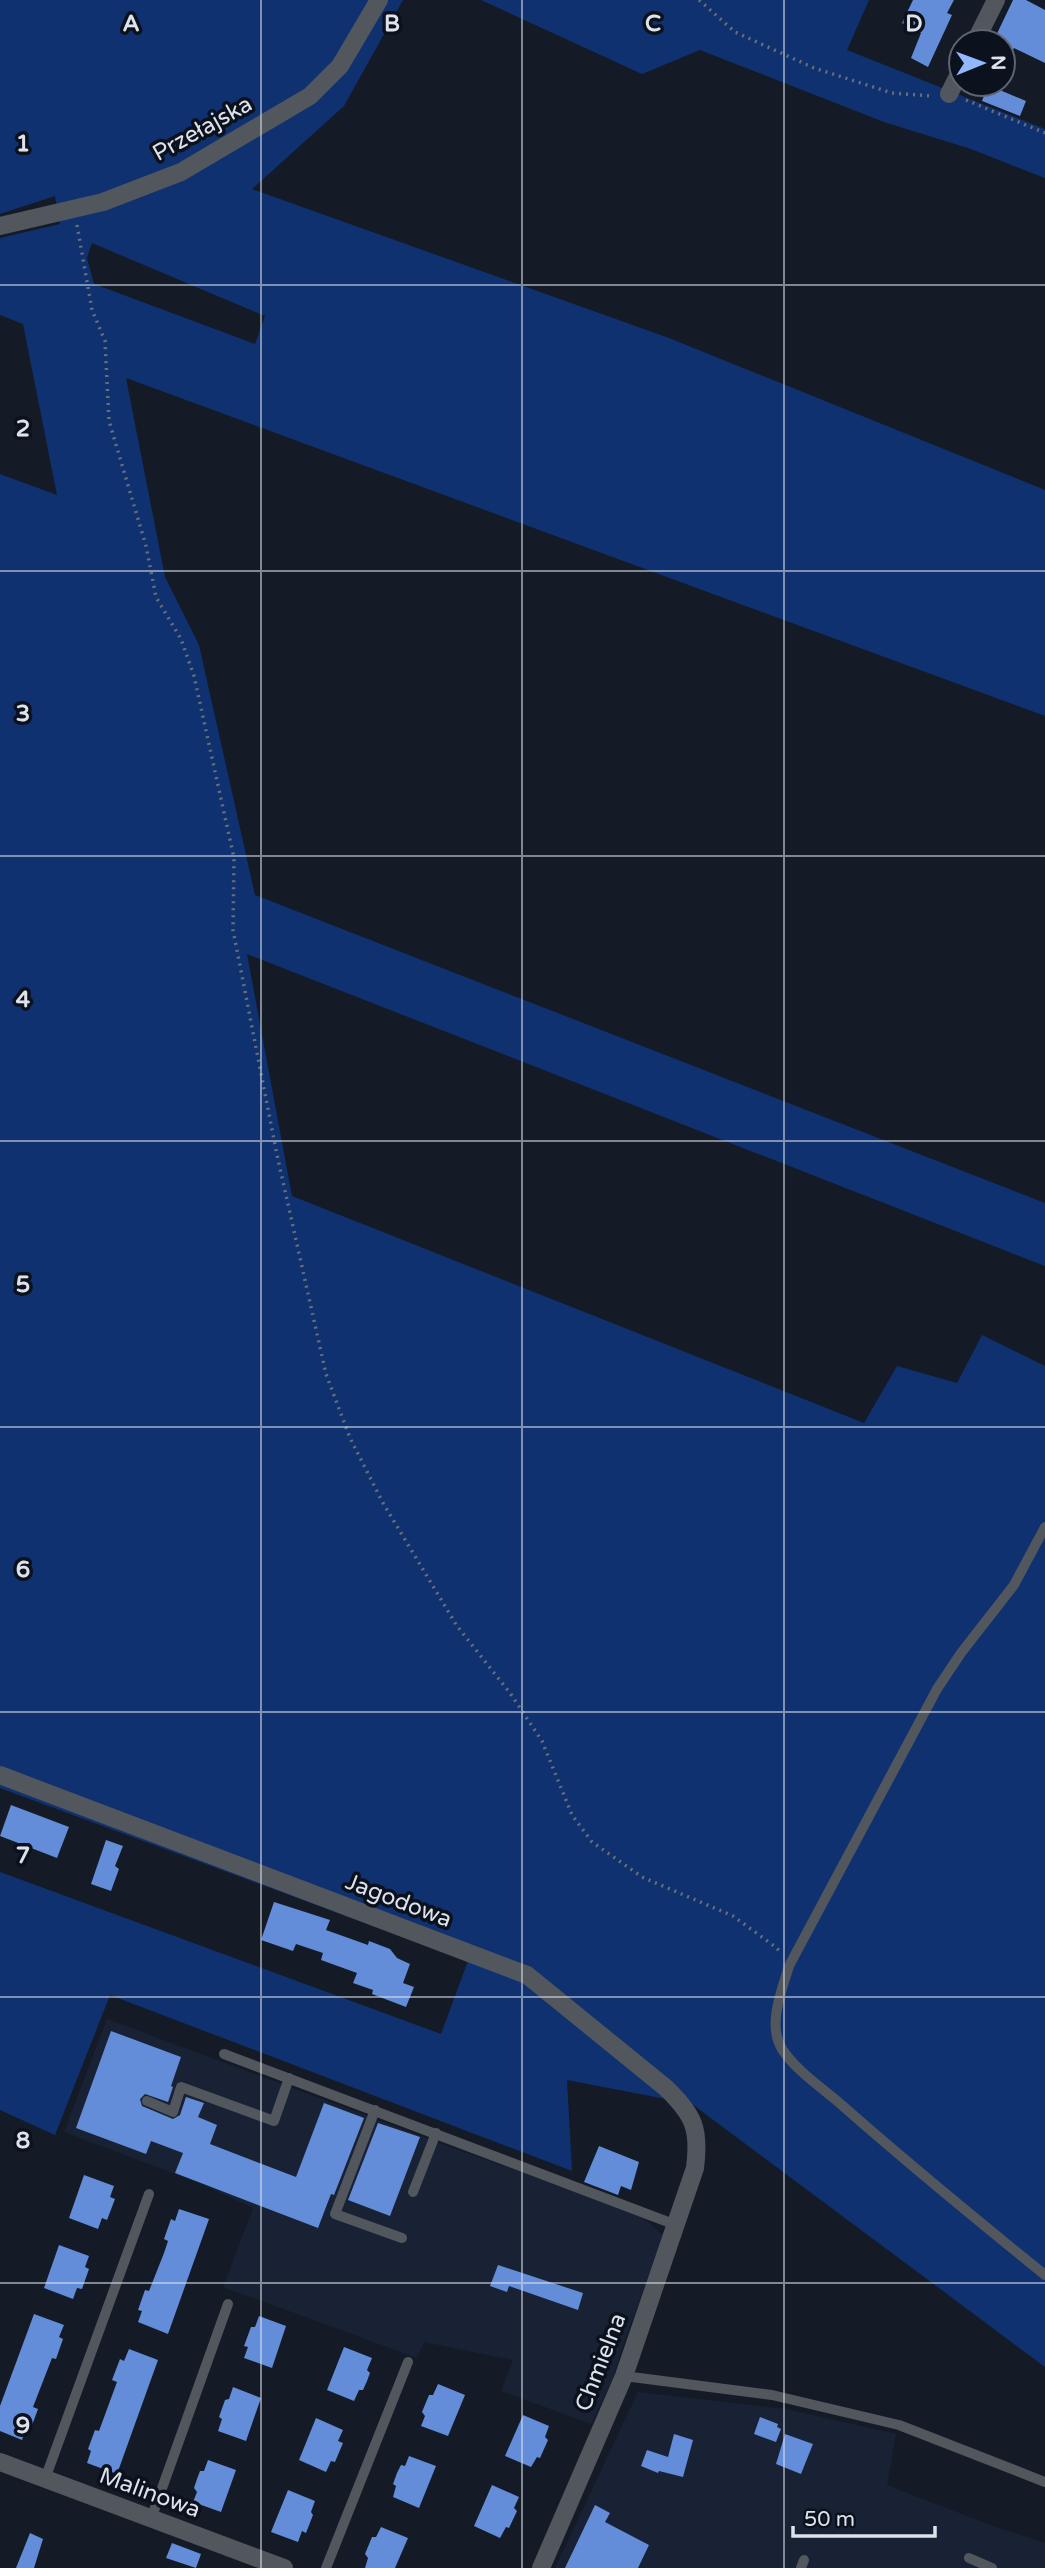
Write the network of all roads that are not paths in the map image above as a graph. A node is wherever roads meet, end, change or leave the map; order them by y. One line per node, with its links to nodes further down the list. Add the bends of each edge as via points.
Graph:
1 (379, 0): 4 (street, Przełajska, via 340,66 310,96 181,172 103,202)
2 (996, 0): 3 (street)
3 (982, 28)
4 (0, 226)
5 (1045, 1527): 17 (lane, via 1014,1585 937,1689 789,1966 776,2013 781,2048 799,2067)
6 (0, 1775): 12 (street, Jagodowa, via 527,1975 685,2107 698,2144)
7 (225, 2054): 8 (lane)
8 (289, 2078): 9 (lane, via 274,2121 181,2087 173,2112); 10 (lane)
9 (147, 2101)
10 (375, 2110): 11 (lane); 16 (lane, via 335,2214)
11 (436, 2133): 13 (lane); 15 (lane)
12 (695, 2168): 15 (street, Chmielna)
13 (413, 2192)
14 (149, 2194): 22 (lane)
15 (676, 2225): 20 (street, Chmielna)
16 (402, 2238)
17 (1045, 2275)
18 (228, 2304): 24 (lane)
19 (408, 2362): 27 (lane)
20 (624, 2376): 23 (lane, via 772,2395 900,2426); 28 (street, Chmielna)
21 (0, 2462): 22 (street, Malinowa)
22 (45, 2479): 24 (street, Malinowa)
23 (1045, 2482)
24 (151, 2519): 26 (street, Malinowa)
25 (968, 2558): 29 (lane)
26 (284, 2568)
27 (326, 2568)
28 (541, 2568)
29 (992, 2568)

